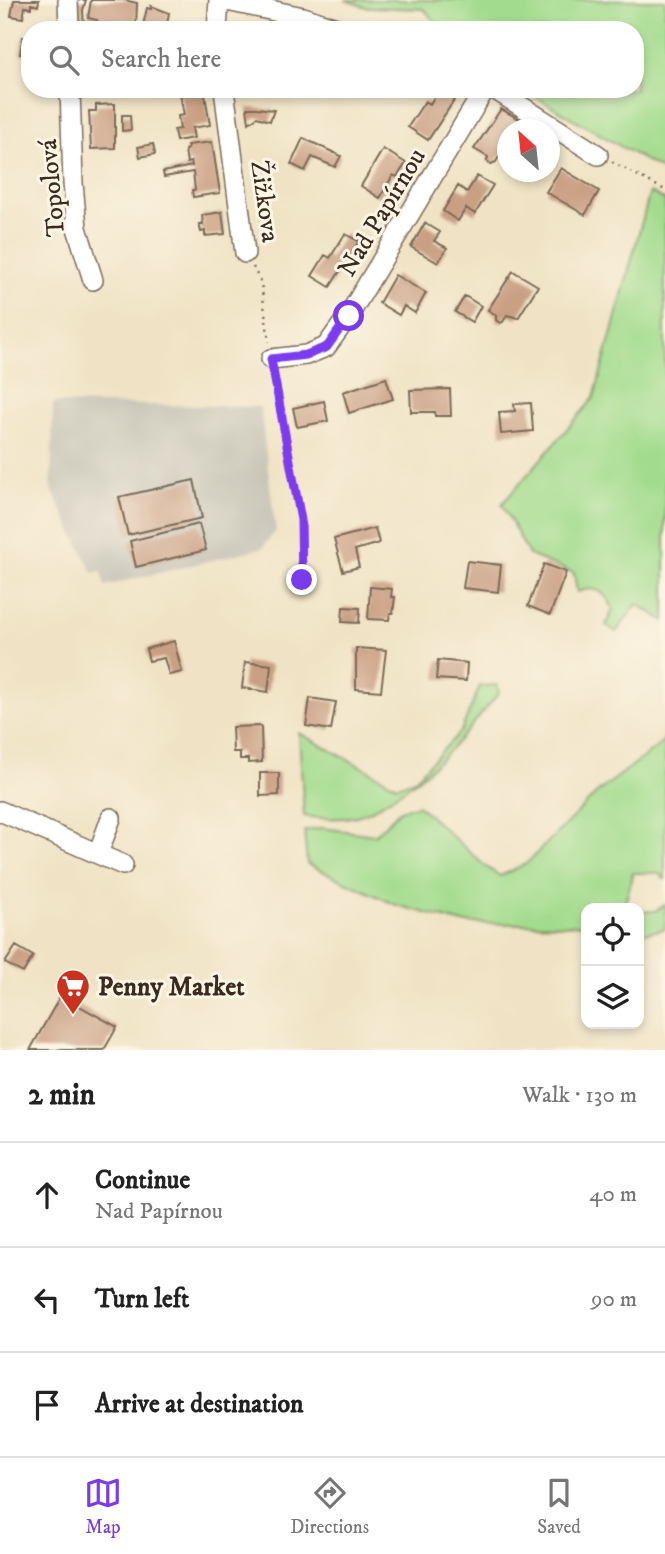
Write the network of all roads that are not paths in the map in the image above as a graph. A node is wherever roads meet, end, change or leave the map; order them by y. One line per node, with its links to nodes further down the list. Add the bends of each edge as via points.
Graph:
1 (68, 0): 3 (street)
2 (221, 0): 4 (street); 5 (street)
3 (69, 21)
4 (218, 21)
5 (315, 21)
6 (70, 98): 12 (street, Topolová, via 78,228)
7 (225, 98): 11 (street, Žižkova)
8 (480, 98): 13 (street, Nad Papírnou, via 327,347)
9 (508, 98): 10 (street)
10 (598, 155)
11 (245, 253)
12 (93, 280)
13 (271, 359)
14 (0, 811): 16 (street)
15 (111, 818): 16 (street)
16 (99, 854): 17 (street)
17 (123, 865)

